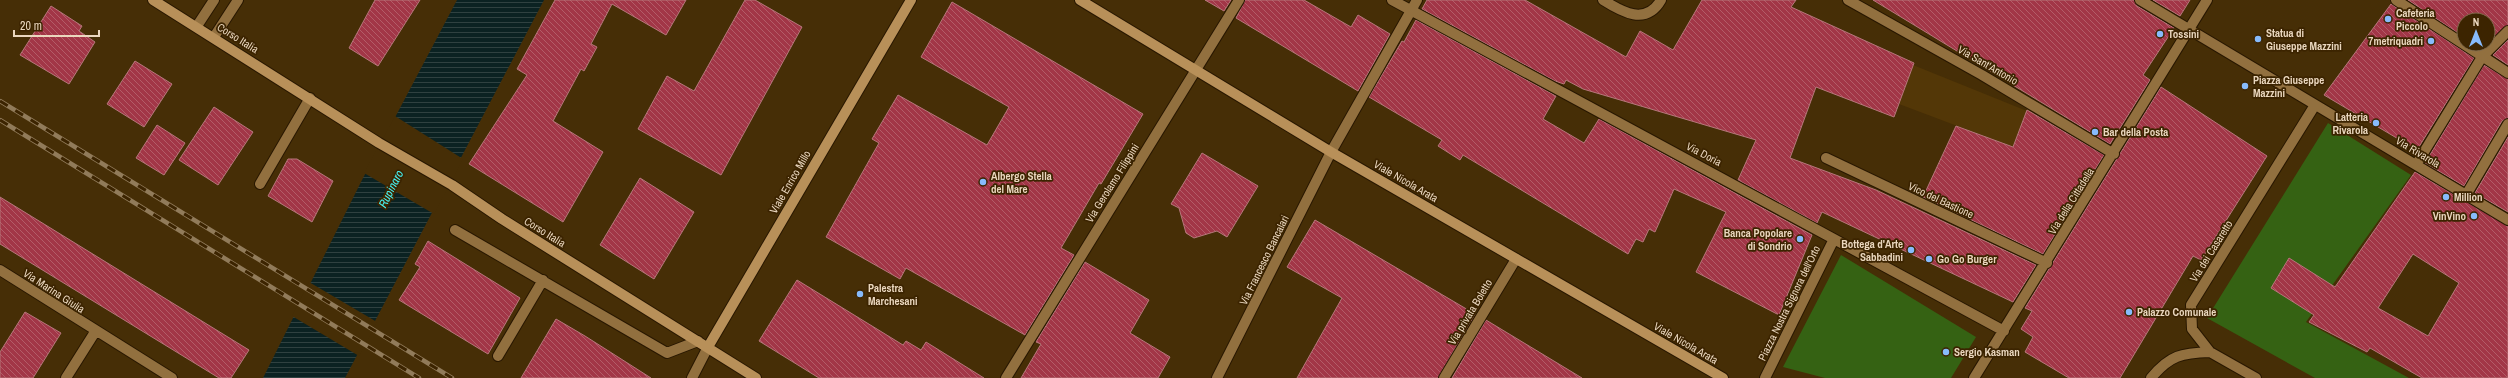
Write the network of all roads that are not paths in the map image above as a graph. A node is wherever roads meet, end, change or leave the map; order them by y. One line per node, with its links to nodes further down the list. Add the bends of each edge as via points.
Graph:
1 (153, 0): 16 (main road, Corso Italia)
2 (214, 0): 16 (street)
3 (238, 0): 19 (street)
4 (911, 0): 42 (main road, Viale Enrico Millo)
5 (1080, 0): 21 (main road, Viale Nicola Arata)
6 (1238, 0): 21 (street, Via Gerolamo Filippini)
7 (1392, 0): 15 (street, Via Doria)
8 (1417, 0): 15 (street, Via Francesco Bancalari)
9 (1603, 0): 10 (street, via 1636,16 1644,15)
10 (1661, 0)
11 (1848, 0): 27 (street, Via Sant'Antonio, via 1982,75)
12 (2140, 0): 17 (street)
13 (2206, 0): 17 (street, Via della Cittadella)
14 (2396, 0): 20 (street)
15 (1411, 10): 26 (street, Via Francesco Bancalari); 34 (street, Via Doria)
16 (196, 26): 19 (main road, Corso Italia)
17 (2189, 28): 24 (street); 27 (street, Via della Cittadella)
18 (2508, 31): 20 (street)
19 (214, 37): 23 (main road, Corso Italia)
20 (2482, 57): 22 (street); 29 (street)
21 (1195, 71): 26 (main road, Viale Nicola Arata); 50 (street, Via Gerolamo Filippini)
22 (2508, 73)
23 (310, 98): 30 (street); 41 (main road, Corso Italia)
24 (2315, 105): 29 (street, Via Rivarola); 43 (street, Via dei Casaretto, via 2191,305 2192,329)
25 (2508, 124): 31 (street)
26 (1331, 152): 35 (main road, Viale Nicola Arata); 51 (street, Via Francesco Bancalari)
27 (2114, 154): 36 (street, Via della Cittadella)
28 (1826, 158): 36 (street, Vico del Bastione)
29 (2416, 165): 31 (street, Via Rivarola)
30 (260, 184)
31 (2466, 195): 32 (street, Via Rivarola)
32 (2508, 220)
33 (455, 230): 38 (street)
34 (1834, 238): 39 (street, Via Doria); 54 (street, Piazza Nostra Signora dell'Orto)
35 (1516, 259): 52 (street, Via privata Boletto); 53 (main road, Viale Nicola Arata)
36 (2047, 263): 39 (street, Via della Cittadella)
37 (0, 270): 40 (street, Via Marina Giulia)
38 (543, 280): 41 (street, via 667,353); 44 (street)
39 (2004, 331): 55 (street)
40 (95, 332): 45 (street, Via Marina Giulia); 46 (street)
41 (698, 340): 42 (main road, Corso Italia)
42 (708, 347): 48 (street, Viale Enrico Millo); 49 (main road, Corso Italia)
43 (2210, 352): 56 (street, via 2183,353 2160,368); 57 (street)
44 (498, 356)
45 (159, 375): 47 (street, Via Marina Giulia)
46 (66, 378)
47 (172, 378)
48 (692, 378)
49 (756, 378)
50 (1006, 378)
51 (1217, 378)
52 (1444, 378)
53 (1723, 378)
54 (1765, 378)
55 (1974, 378)
56 (2151, 378)
57 (2256, 378)

